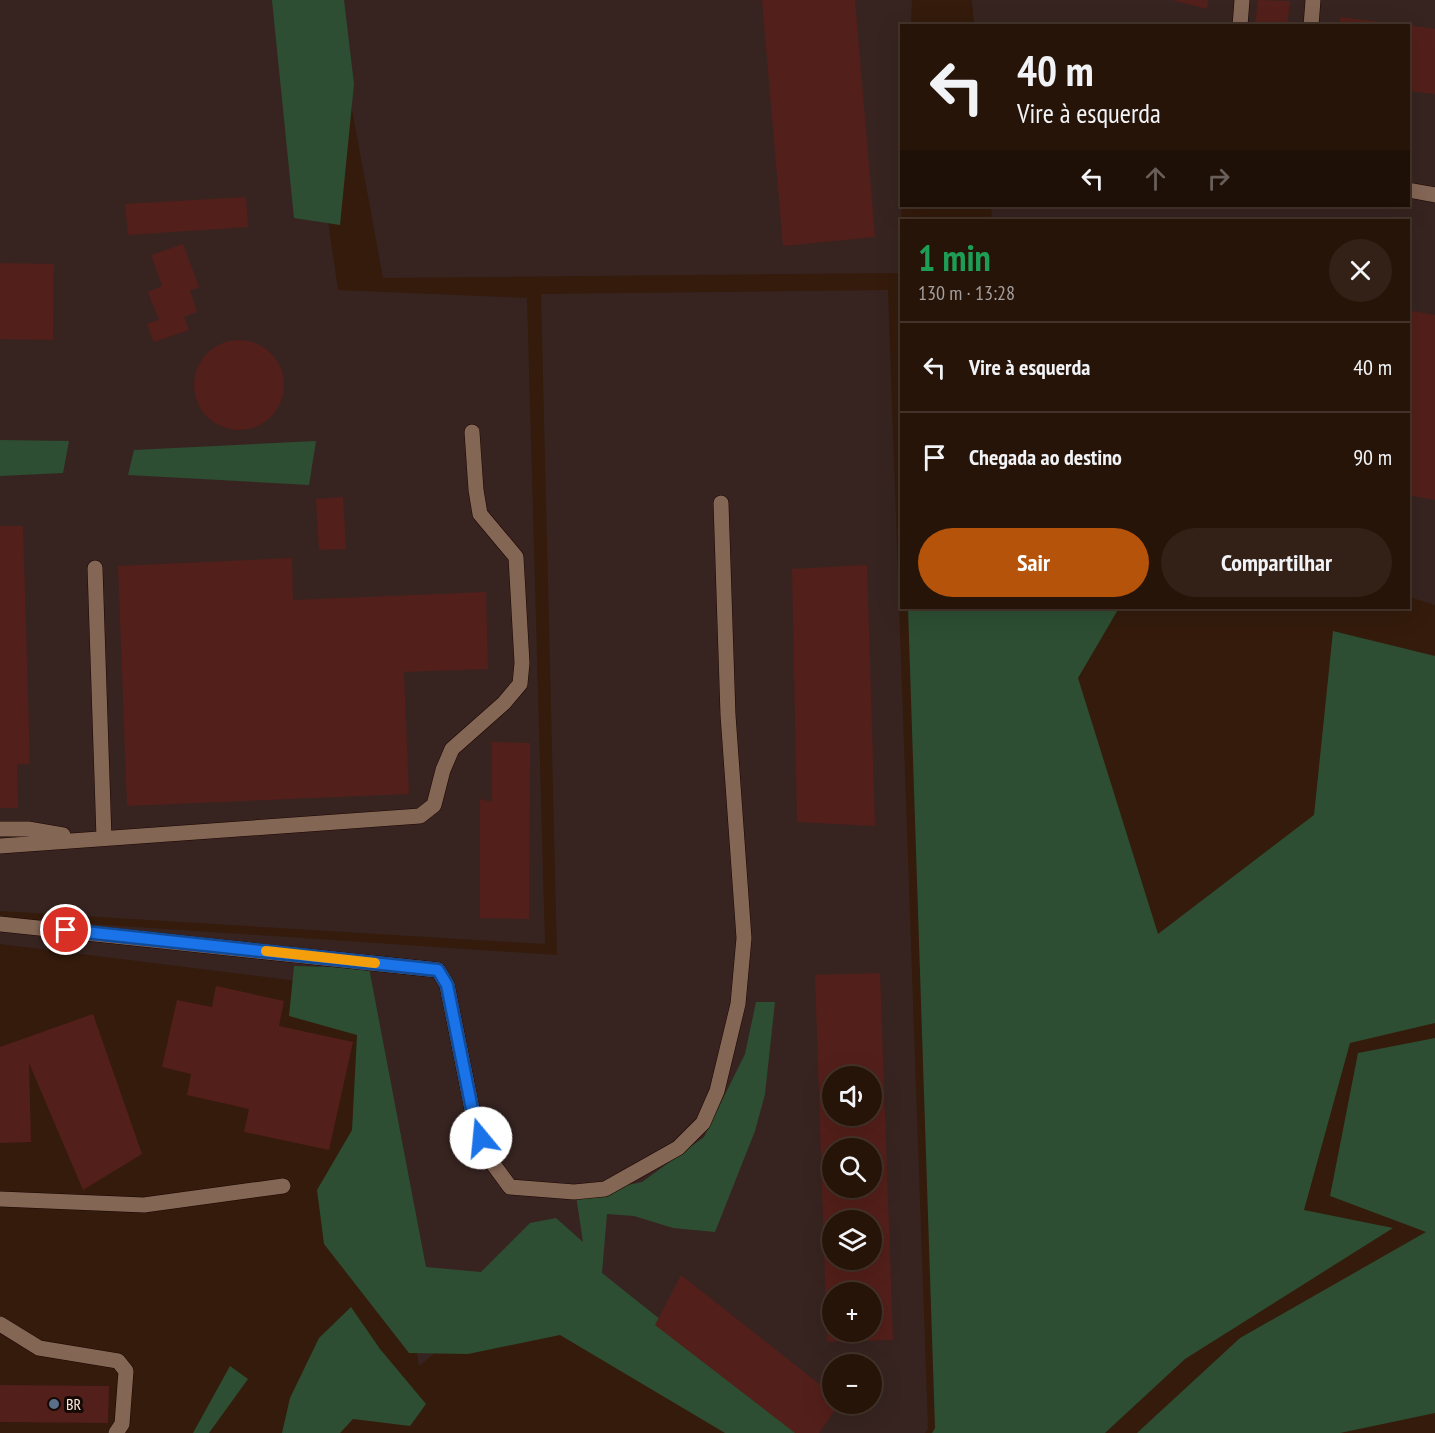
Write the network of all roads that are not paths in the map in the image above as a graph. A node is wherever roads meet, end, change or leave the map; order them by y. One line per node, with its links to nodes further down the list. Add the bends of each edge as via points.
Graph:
1 (1242, 0): 3 (lane)
2 (1313, 0): 4 (lane)
3 (1240, 24)
4 (1311, 24)
5 (1410, 190): 6 (lane)
6 (1435, 195)
7 (472, 432): 12 (lane, via 480,514 516,556 520,684 452,749 434,805 420,816)
8 (720, 503): 14 (lane, via 728,715 744,938 738,1004 717,1091 703,1123 678,1148 646,1167 606,1189 574,1192 510,1187 488,1157 474,1119 447,985 438,970)
9 (95, 567): 12 (lane)
10 (0, 830): 11 (lane)
11 (87, 838): 12 (lane); 13 (lane)
12 (104, 838)
13 (0, 846)
14 (0, 924)
15 (283, 1186): 16 (lane, via 144,1205)
16 (0, 1199)
17 (0, 1324): 18 (lane, via 39,1348 118,1361 126,1371 122,1424)
18 (116, 1433)

